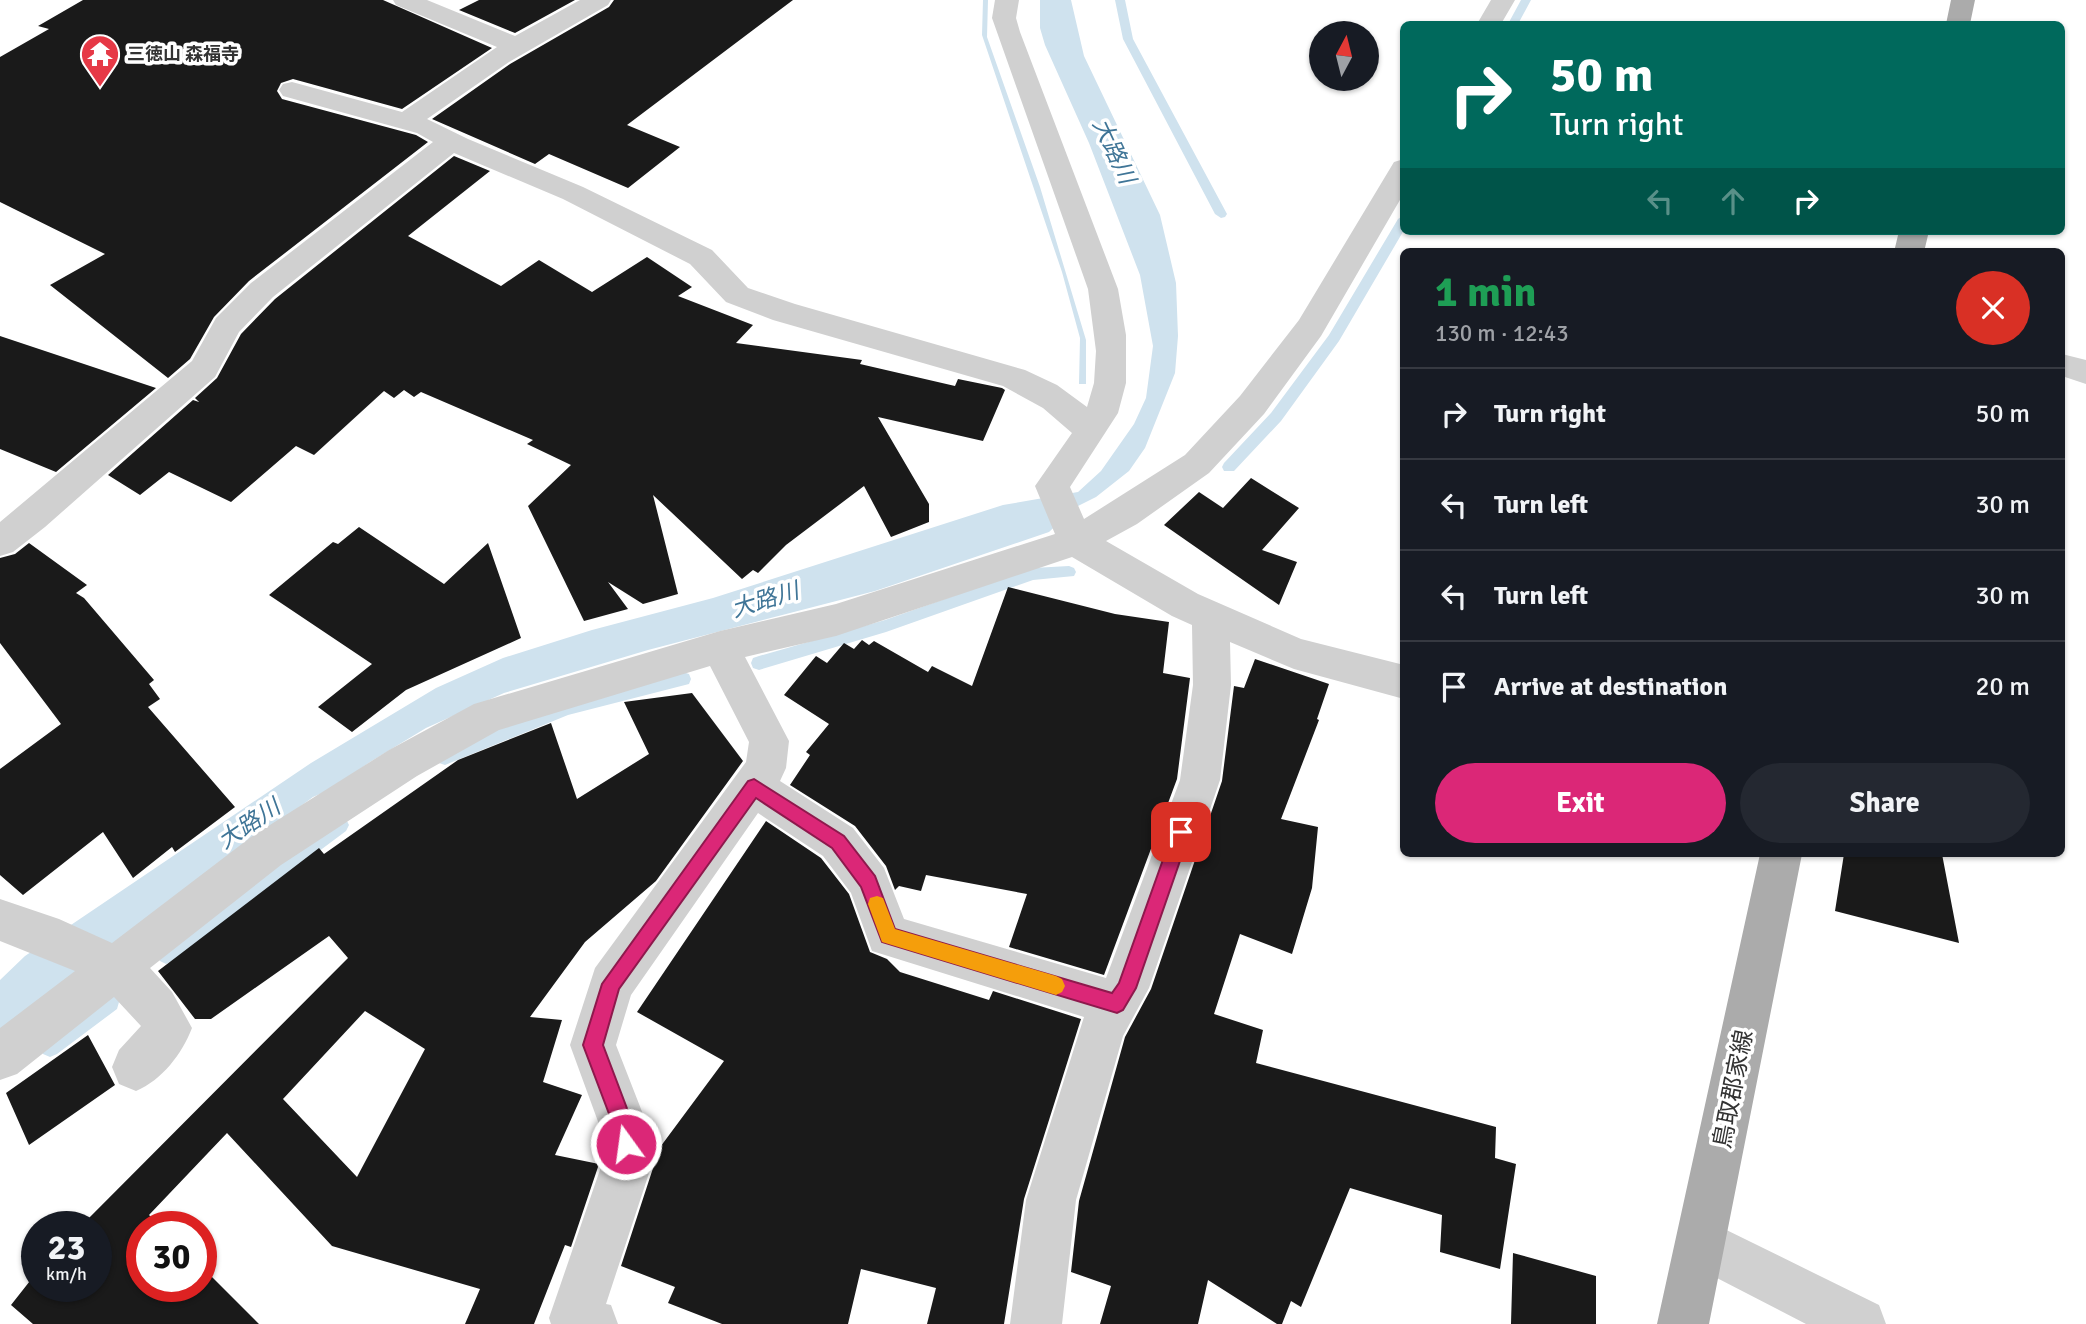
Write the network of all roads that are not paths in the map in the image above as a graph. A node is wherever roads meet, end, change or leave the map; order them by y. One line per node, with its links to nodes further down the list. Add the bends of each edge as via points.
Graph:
1 (405, 0): 8 (street)
2 (599, 0): 8 (street)
3 (1007, 0): 15 (street, via 1007,32 1103,289 1112,333 1102,411)
4 (1503, 0): 6 (street)
5 (1963, 0): 7 (main road)
6 (1491, 21)
7 (1959, 21)
8 (515, 45): 10 (street)
9 (292, 90): 10 (street)
10 (407, 121): 11 (street)
11 (451, 142): 15 (street, via 672,241 701,257 737,295 1014,378 1044,391); 17 (street, via 262,290 227,326 204,369)
12 (1400, 175): 16 (street, via 1310,328 1252,405 1197,464 1124,514)
13 (2065, 366): 14 (street)
14 (2086, 372)
15 (1090, 430): 16 (street, via 1052,486)
16 (1074, 534): 18 (street, via 1185,605); 19 (street, via 836,620)
17 (0, 542)
18 (1211, 616): 20 (street, via 1294,653); 25 (street, via 1212,685 1200,780)
19 (720, 647): 21 (street, via 769,741 766,768); 24 (street, via 488,716 403,763 266,851)
20 (1400, 681)
21 (754, 787): 25 (street, via 838,842 869,882 888,936); 29 (street, via 611,984 600,1017 593,1045 624,1127 628,1161 575,1318)
22 (1780, 857): 28 (main road, 鳥取郡家線)
23 (0, 920): 24 (street)
24 (115, 969): 26 (street); 27 (street, via 148,997 169,1028)
25 (1117, 1004): 30 (street, via 1103,1026 1051,1200)
26 (0, 1057)
27 (136, 1068)
28 (1702, 1243): 31 (main road, 鳥取郡家線); 32 (street)
29 (592, 1324)
30 (1035, 1324)
31 (1683, 1324)
32 (1860, 1324)

